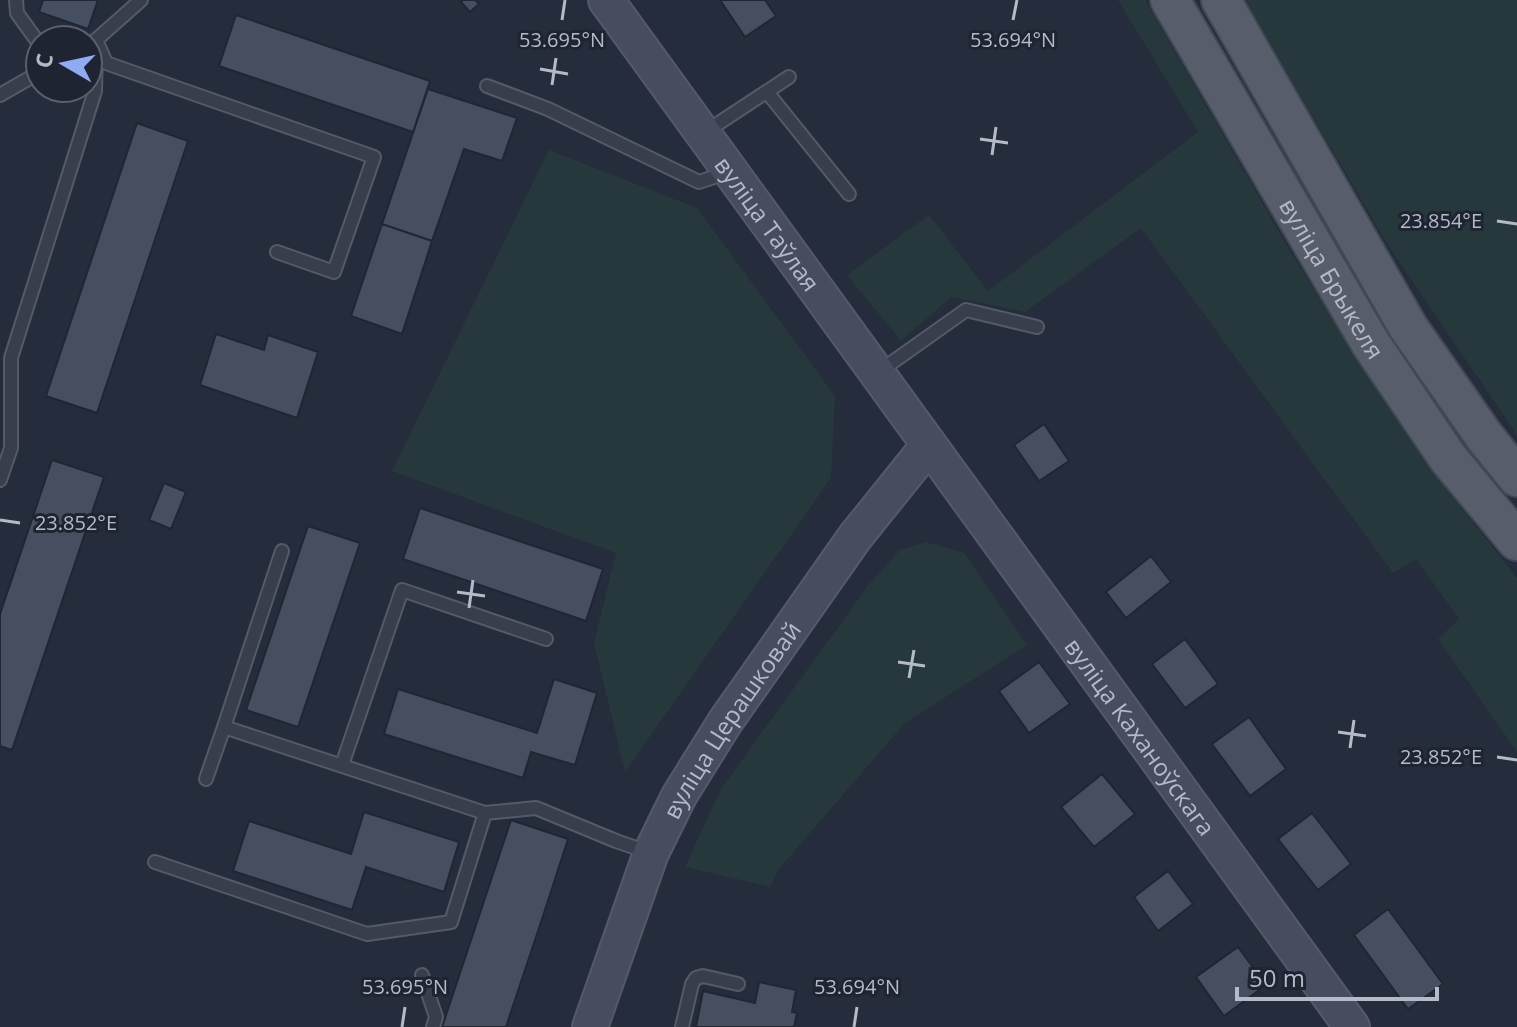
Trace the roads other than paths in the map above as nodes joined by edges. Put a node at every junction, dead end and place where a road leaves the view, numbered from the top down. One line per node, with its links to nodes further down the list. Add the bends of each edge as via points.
1 (16, 0): 6 (lane)
2 (141, 0): 7 (lane)
3 (606, 0): 15 (main road, вуліца Таўлая)
4 (1170, 0): 24 (main road, вуліца Брыкеля, via 1371,344 1448,458)
5 (1221, 0): 22 (main road, вуліца Брыкеля, via 1408,327)
6 (25, 24)
7 (104, 32)
8 (104, 60): 18 (lane, via 374,157 334,272)
9 (789, 77): 12 (lane)
10 (24, 81): 13 (lane)
11 (487, 86): 16 (lane, via 548,109 699,182)
12 (767, 92): 15 (lane); 17 (lane)
13 (0, 95)
14 (91, 104): 23 (lane, via 11,358 11,448)
15 (705, 136): 16 (main road, вуліца Таўлая)
16 (732, 171): 20 (main road, вуліца Таўлая)
17 (849, 194)
18 (277, 252)
19 (1037, 327): 20 (lane, via 966,310)
20 (878, 373): 21 (main road, вуліца Таўлая)
21 (929, 445): 31 (main road, вуліца Церашковай, via 855,537 725,722); 38 (main road, вуліца Каханоўскага)
22 (1517, 477)
23 (0, 480)
24 (1517, 541)
25 (282, 551): 27 (lane)
26 (546, 639): 28 (lane, via 402,590)
27 (224, 727): 28 (lane); 29 (lane)
28 (342, 765): 30 (lane)
29 (206, 779)
30 (485, 813): 31 (lane, via 536,808); 32 (lane, via 451,922 367,934)
31 (651, 853): 36 (main road, вуліца Церашковай)
32 (155, 862)
33 (422, 975): 35 (lane, via 436,1017)
34 (738, 984): 37 (lane, via 696,978)
35 (433, 1027)
36 (590, 1027)
37 (682, 1027)
38 (1352, 1027)

